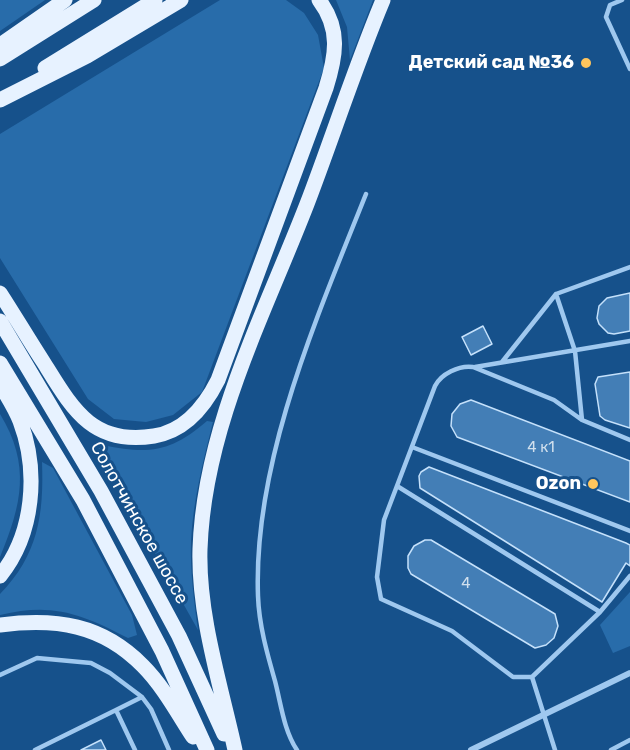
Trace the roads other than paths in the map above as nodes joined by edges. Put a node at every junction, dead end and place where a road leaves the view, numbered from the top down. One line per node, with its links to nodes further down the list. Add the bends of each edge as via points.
1 (64, 0): 8 (main road)
2 (94, 0): 9 (main road)
3 (155, 0): 11 (main road)
4 (181, 0): 11 (main road, via 87,56)
5 (319, 0): 14 (main road, via 332,25 336,45 326,88 218,380 188,420 159,435 145,437 102,431 89,423 70,405)
6 (383, 0): 44 (main road, via 234,388 211,467 200,551 202,586)
7 (622, 0): 10 (lane, via 610,5 606,17)
8 (0, 45)
9 (0, 59)
10 (630, 69)
11 (0, 99)
12 (366, 194): 45 (lane, via 322,302 292,393 273,458 259,529 261,629 288,732)
13 (630, 267): 15 (lane)
14 (0, 293)
15 (556, 294): 18 (lane); 19 (lane)
16 (0, 321): 44 (main road, Солотчинское шоссе, via 95,481 174,626)
17 (630, 342): 18 (lane)
18 (575, 351): 19 (lane); 23 (lane)
19 (502, 362): 21 (lane)
20 (0, 363): 43 (main road, via 88,510 162,651)
21 (473, 367): 23 (lane, via 554,400); 25 (lane, via 460,368 438,380)
22 (0, 384): 28 (main road, via 26,441 31,490 19,543)
23 (582, 420): 24 (lane)
24 (630, 440)
25 (412, 447): 26 (lane); 27 (lane)
26 (397, 486): 30 (lane); 34 (lane, via 384,520 377,577 381,599 452,632 513,677)
27 (630, 531)
28 (0, 576)
29 (630, 576): 30 (lane)
30 (600, 612): 34 (lane)
31 (0, 625): 42 (main road, via 62,623 88,629 110,640 144,667)
32 (630, 674): 37 (street)
33 (0, 675): 35 (lane, via 37,658 91,663)
34 (532, 677): 37 (lane)
35 (142, 697): 36 (lane); 41 (lane)
36 (116, 710): 39 (lane); 40 (lane)
37 (544, 715): 46 (street); 47 (lane)
38 (630, 740): 48 (lane)
39 (35, 750)
40 (135, 750)
41 (169, 750)
42 (202, 750)
43 (207, 750)
44 (233, 750)
45 (297, 750)
46 (471, 750)
47 (555, 750)
48 (610, 750)

